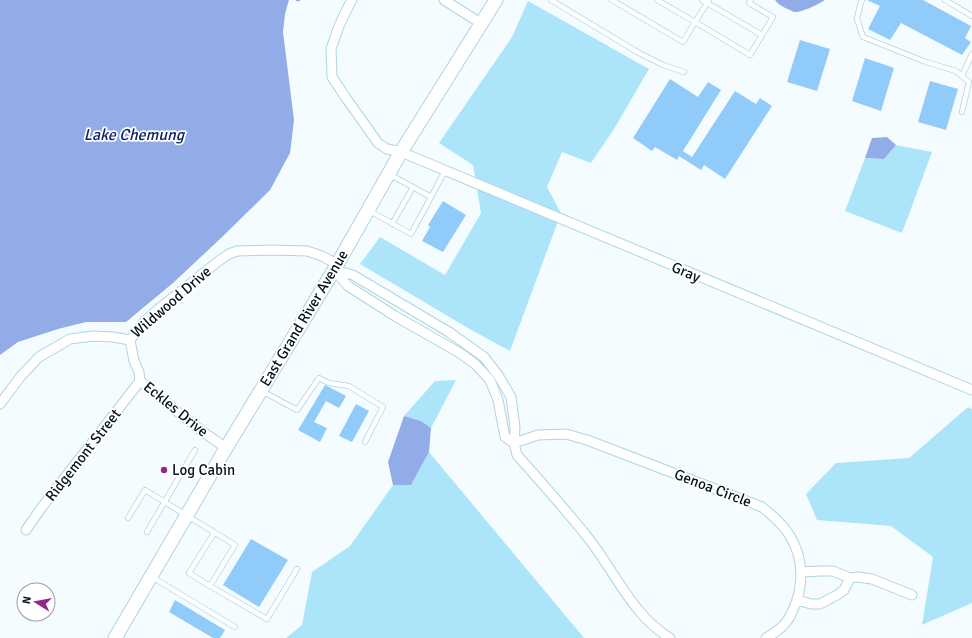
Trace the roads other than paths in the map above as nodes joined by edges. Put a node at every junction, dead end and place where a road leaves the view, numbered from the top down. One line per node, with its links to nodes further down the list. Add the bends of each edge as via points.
1 (352, 0): 20 (street, Gray, via 331,49 332,77 378,143 387,149)
2 (444, 0): 14 (street)
3 (496, 0): 14 (main road, East Grand River Avenue)
4 (551, 0): 17 (lane, via 640,53)
5 (612, 0): 13 (lane, via 683,42)
6 (657, 0): 13 (lane)
7 (702, 0): 11 (lane)
8 (862, 0): 18 (lane, via 857,19 863,37 956,71)
9 (945, 0): 12 (lane)
10 (748, 1): 15 (lane, via 773,16)
11 (708, 2): 13 (lane); 15 (lane)
12 (972, 16)
13 (695, 22): 15 (lane, via 750,55)
14 (482, 24): 20 (main road, East Grand River Avenue)
15 (762, 35)
16 (972, 54): 18 (lane)
17 (684, 72)
18 (962, 76): 19 (lane, via 969,82)
19 (962, 112)
20 (401, 152): 21 (street, Gray); 22 (main road, East Grand River Avenue)
21 (445, 171): 24 (lane); 37 (street, Gray)
22 (389, 174): 23 (lane); 25 (main road, East Grand River Avenue)
23 (412, 187): 24 (lane); 26 (lane)
24 (431, 197): 26 (lane, via 411,234)
25 (368, 210): 26 (lane); 27 (main road, East Grand River Avenue)
26 (392, 224)
27 (336, 267): 28 (street); 29 (street, via 348,286); 31 (street, Wildwood Drive, via 322,256 307,251 237,251 220,260 161,307 145,321); 36 (main road, East Grand River Avenue)
28 (378, 289): 29 (street); 30 (street)
29 (371, 300): 32 (street)
30 (449, 332): 32 (street); 33 (street, via 484,357)
31 (130, 340): 35 (street, Eckles Drive); 38 (street, Wildwood Drive, via 93,336 70,339 39,357)
32 (441, 343): 34 (street, via 460,353)
33 (498, 375): 34 (street); 40 (street, via 511,397)
34 (490, 380): 40 (street, via 498,400 505,437)
35 (140, 381): 41 (street, Eckles Drive); 46 (street, Ridgemont Street)
36 (261, 390): 39 (lane, via 296,410 319,378 329,383 349,386 383,407); 41 (main road, East Grand River Avenue)
37 (972, 390)
38 (0, 404)
39 (365, 442)
40 (514, 443): 50 (street, Genoa Circle, via 538,435 566,434 762,507 776,518 790,535 798,551); 58 (street, via 517,455 590,540 641,614)
41 (226, 448): 44 (main road, East Grand River Avenue)
42 (195, 450): 43 (lane)
43 (165, 502): 44 (lane); 45 (lane, via 145,490); 47 (lane)
44 (187, 516): 48 (lane); 51 (main road, East Grand River Avenue)
45 (128, 518)
46 (26, 530)
47 (148, 532)
48 (214, 533): 53 (lane, via 189,573); 53 (lane, via 235,545)
49 (297, 569): 53 (lane, via 267,619)
50 (801, 572): 52 (street, via 833,571); 55 (street, Genoa Circle)
51 (151, 576): 56 (lane); 57 (main road, East Grand River Avenue)
52 (850, 578): 54 (street, via 872,579); 55 (street, via 844,590 820,604)
53 (210, 586)
54 (912, 595)
55 (797, 600): 59 (street, Genoa Circle, via 787,621)
56 (235, 626)
57 (115, 638)
58 (670, 638)
59 (766, 638)

